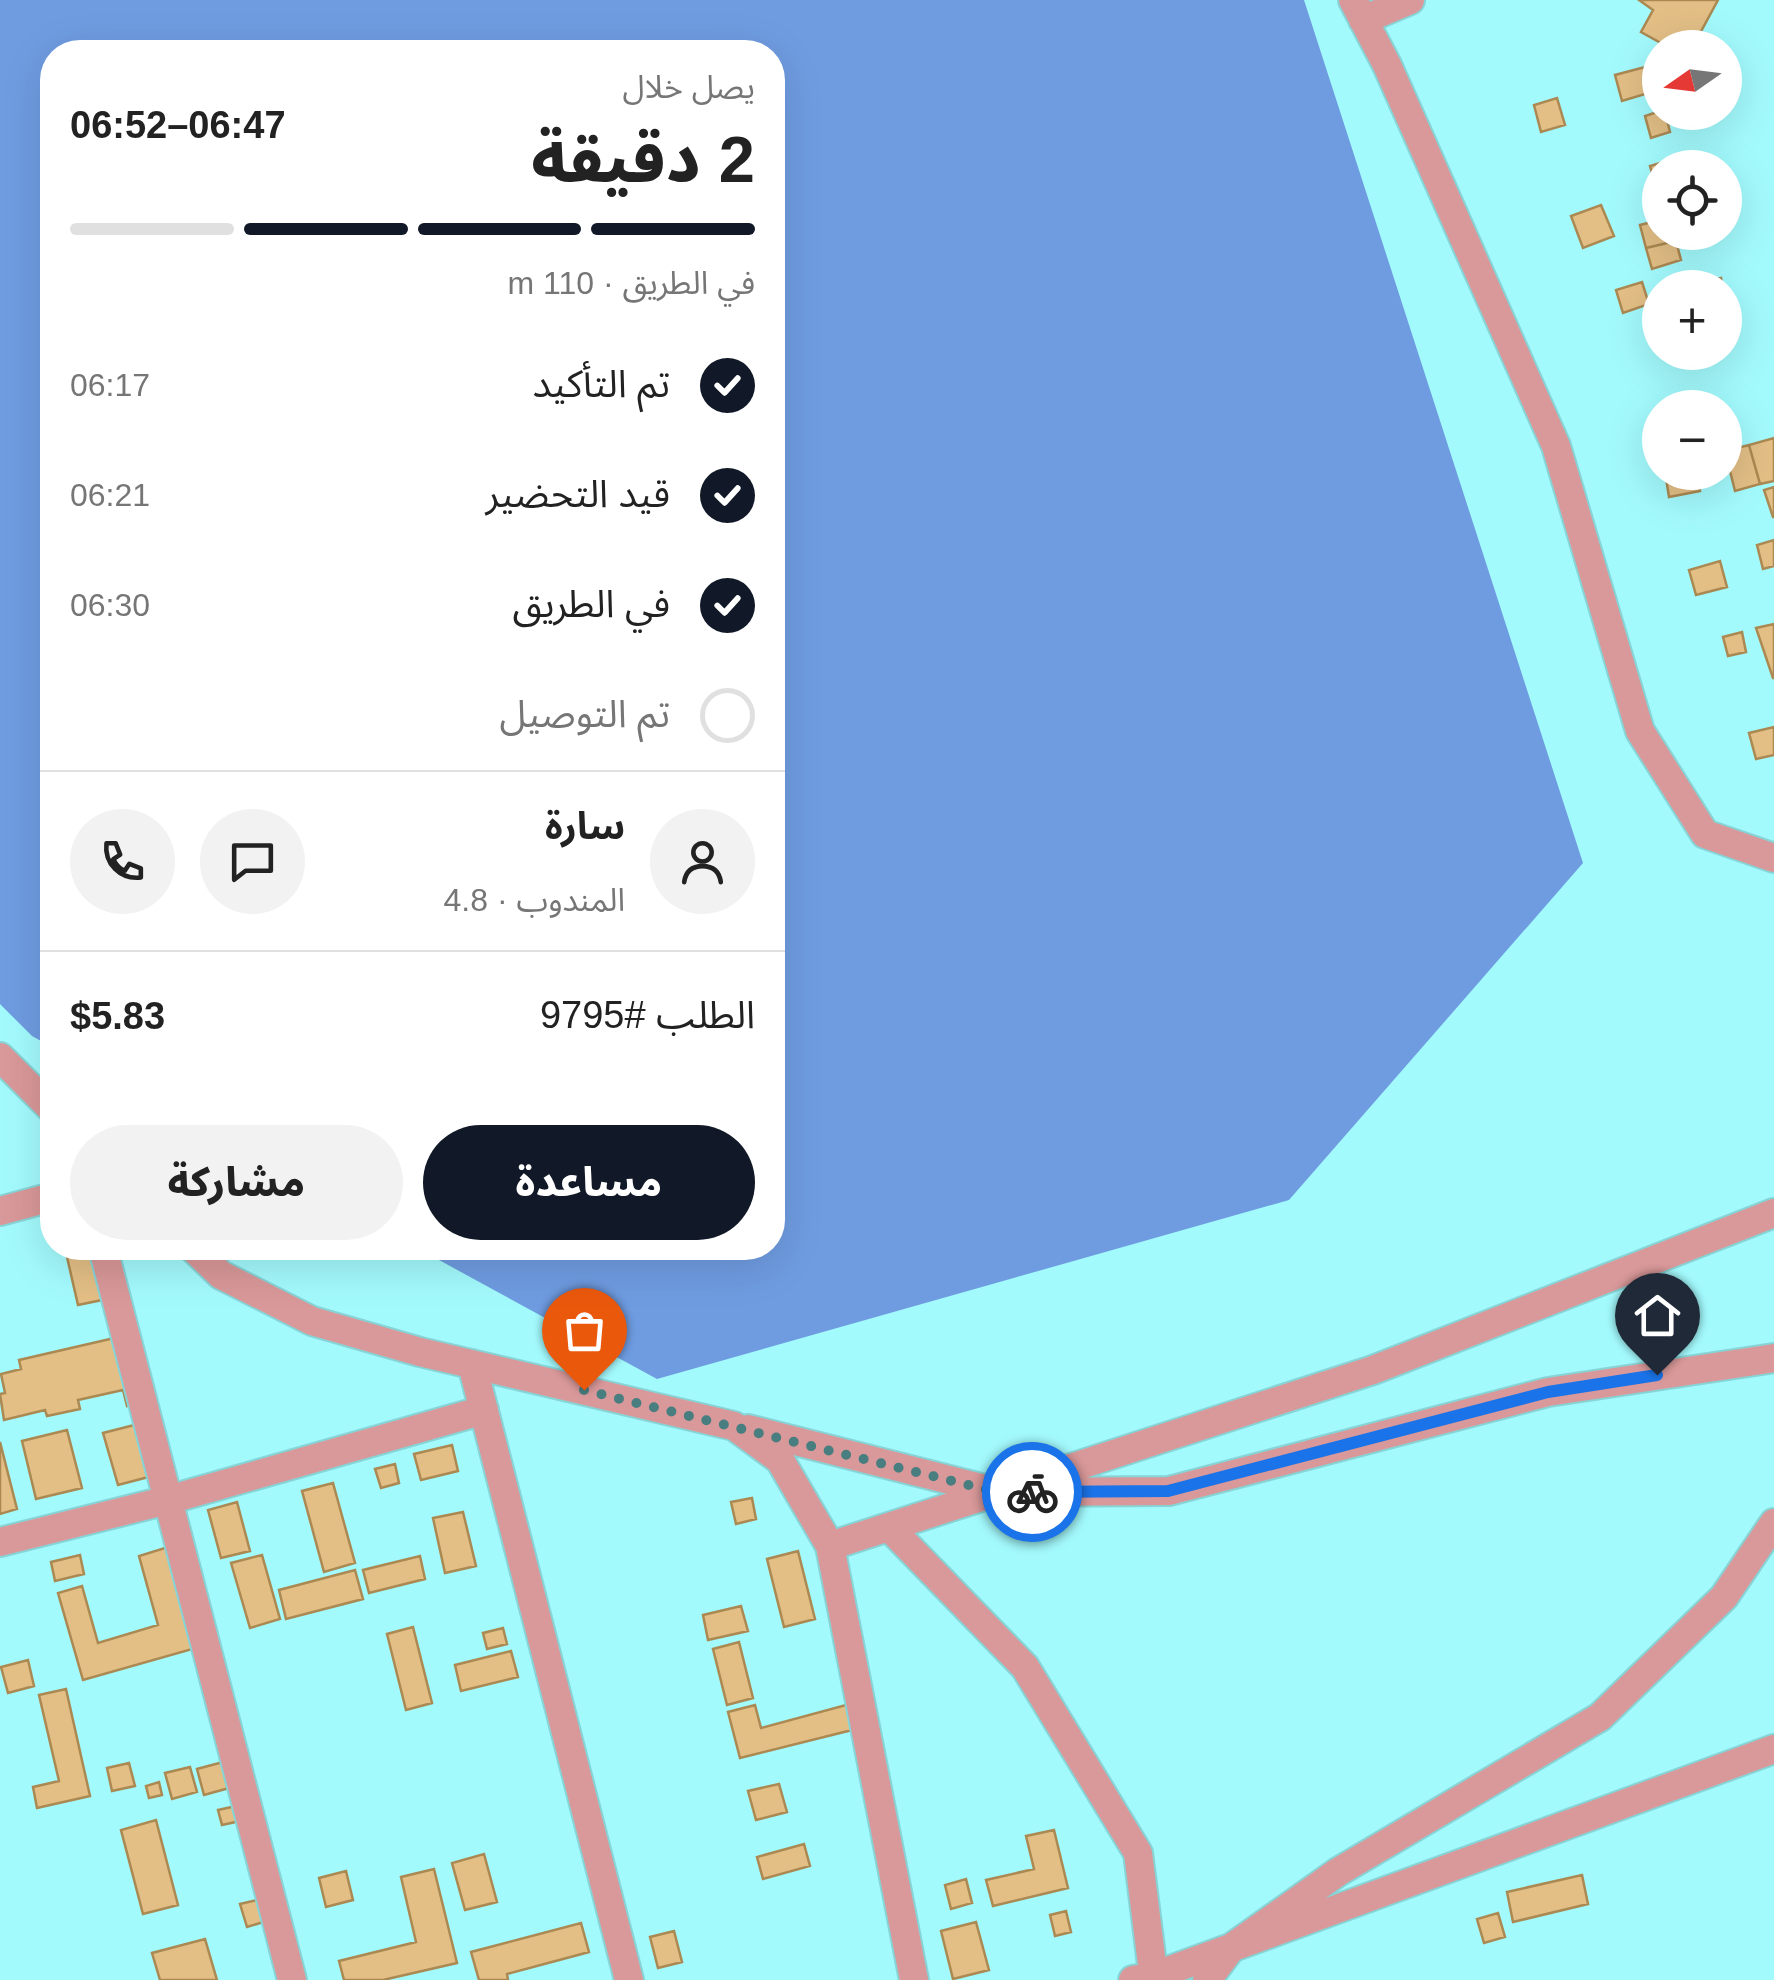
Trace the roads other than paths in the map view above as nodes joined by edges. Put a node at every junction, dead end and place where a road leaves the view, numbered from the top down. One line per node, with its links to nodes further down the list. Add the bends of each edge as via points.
1 (1410, 0): 2 (street)
2 (1358, 10): 3 (street, via 1556,446 1640,731 1705,834)
3 (1774, 858)
4 (0, 1057): 5 (street)
5 (40, 1097)
6 (40, 1201): 7 (street)
7 (0, 1211)
8 (1774, 1213): 15 (street, via 1373,1370)
9 (106, 1260): 16 (street)
10 (205, 1260): 12 (street, via 221,1275 312,1321)
11 (1774, 1358): 15 (street, via 1548,1392 1168,1491)
12 (472, 1364): 13 (street); 14 (street)
13 (484, 1410): 16 (street); 25 (street)
14 (734, 1426): 15 (street); 20 (street, via 780,1460)
15 (997, 1492): 18 (street)
16 (168, 1500): 19 (street); 24 (street)
17 (1774, 1523): 22 (street, via 1724,1596 1600,1716 1338,1872)
18 (889, 1528): 20 (street); 23 (street, via 1025,1667 1138,1854)
19 (0, 1542)
20 (830, 1546): 26 (street)
21 (1774, 1749): 22 (street)
22 (1230, 1948): 23 (street); 27 (street)
23 (1147, 1978)
24 (292, 1980)
25 (629, 1980)
26 (914, 1980)
27 (1207, 1980)

